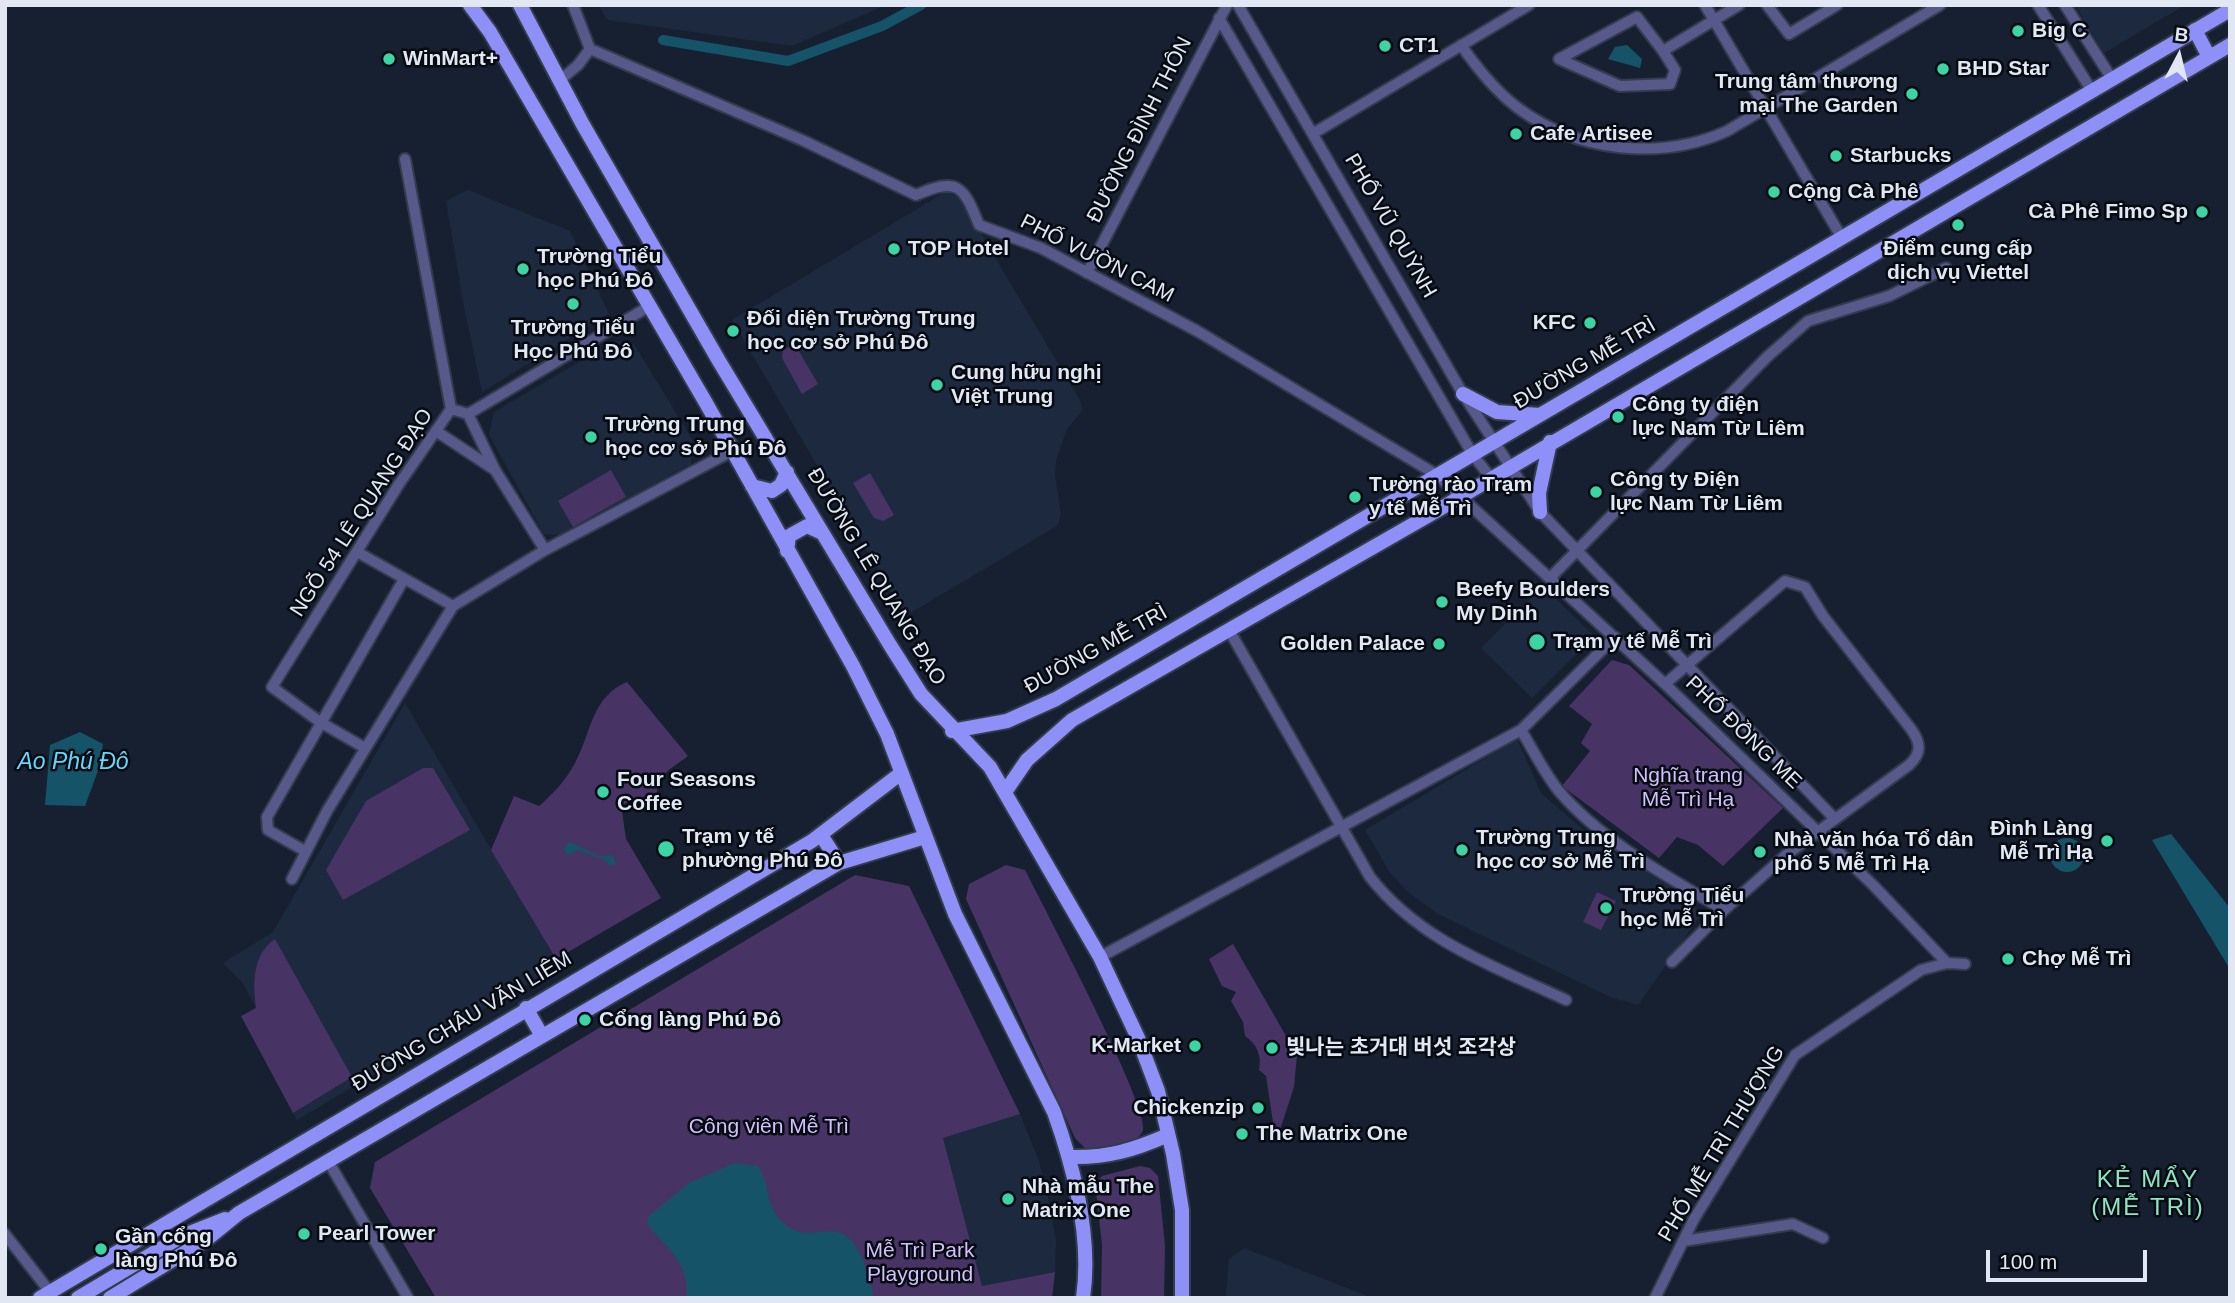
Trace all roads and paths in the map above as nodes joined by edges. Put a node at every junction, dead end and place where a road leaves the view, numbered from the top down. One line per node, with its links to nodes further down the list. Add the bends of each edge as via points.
1 (470, 5): 32 (main road)
2 (520, 5): 24 (main road, ĐƯỜNG LÊ QUANG ĐẠO)
3 (573, 5): 20 (street)
4 (1227, 5): 15 (street, ĐƯỜNG ĐÌNH THÔN)
5 (1238, 5): 27 (street, PHỐ VŨ QUỲNH)
6 (1529, 5): 18 (street)
7 (1705, 5): 16 (street)
8 (1740, 5): 16 (street)
9 (1766, 5): 10 (street, via 1789,34)
10 (1837, 5)
11 (1940, 5): 26 (street)
12 (2038, 5): 25 (street)
13 (2065, 5): 23 (street)
14 (2230, 10): 17 (main road, ĐƯỜNG MỄ TRÌ)
15 (1219, 18): 31 (street, ĐƯỜNG ĐÌNH THÔN); 41 (street, PHỐ VŨ QUỲNH)
16 (1715, 22): 21 (street); 26 (street)
17 (2195, 30): 22 (main road); 23 (main road, ĐƯỜNG MỄ TRÌ)
18 (1461, 45): 26 (street, via 1518,108 1553,129 1612,145 1649,149 1695,144); 27 (street)
19 (2230, 45): 22 (main road)
20 (590, 49): 24 (street); 31 (street, PHỐ VƯỜN CAM, via 802,140 916,195 944,183 954,185 965,193 979,225 1030,243)
21 (1663, 51): 21 (street, via 1675,70 1670,85 1620,86 1559,58 1637,17)
22 (2209, 57): 38 (main road)
23 (2112, 79): 25 (main road, ĐƯỜNG MỄ TRÌ)
24 (559, 81): 44 (main road, ĐƯỜNG LÊ QUANG ĐẠO)
25 (2092, 91): 29 (main road, ĐƯỜNG MỄ TRÌ)
26 (1765, 108): 29 (street)
27 (1314, 132): 33 (street, PHỐ VŨ QUỲNH)
28 (405, 159): 34 (street)
29 (1842, 238): 36 (main road, ĐƯỜNG MỄ TRÌ)
30 (1946, 268): 52 (street, via 1889,296 1808,321)
31 (1087, 274): 45 (street, PHỐ VƯỜN CAM, via 1257,366)
32 (648, 307): 35 (street, NGÕ 54 LÊ QUANG ĐẠO); 40 (main road)
33 (1463, 394): 36 (main road, via 1497,412); 39 (street, PHỐ VŨ QUỲNH)
34 (451, 409): 35 (street, NGÕ 54 LÊ QUANG ĐẠO); 37 (street, NGÕ 54 LÊ QUANG ĐẠO)
35 (468, 414): 43 (street)
36 (1541, 415): 39 (main road, ĐƯỜNG MỄ TRÌ)
37 (436, 431): 43 (street); 54 (street, NGÕ 54 LÊ QUANG ĐẠO)
38 (1550, 442): 42 (main road); 49 (main road, via 1539,492)
39 (1494, 443): 41 (main road, ĐƯỜNG MỄ TRÌ); 42 (street, PHỐ VŨ QUỲNH)
40 (732, 451): 47 (main road); 51 (street)
41 (1473, 455): 45 (main road, ĐƯỜNG MỄ TRÌ); 46 (street)
42 (1509, 466): 46 (main road); 49 (street, PHỐ ĐỒNG ME)
43 (495, 470): 51 (street)
44 (787, 472): 47 (main road, via 782,485 772,491); 50 (main road, ĐƯỜNG LÊ QUANG ĐẠO)
45 (1437, 475): 48 (street, PHỐ VƯỜN CAM); 62 (main road, ĐƯỜNG MỄ TRÌ)
46 (1491, 478): 48 (main road)
47 (752, 486): 53 (main road)
48 (1463, 496): 55 (street, PHỐ ĐỒNG ME); 58 (main road)
49 (1541, 512): 52 (street, PHỐ ĐỒNG ME)
50 (823, 534): 53 (main road, via 807,526 797,529 789,536); 66 (main road, ĐƯỜNG LÊ QUANG ĐẠO, via 921,694)
51 (545, 550): 57 (street)
52 (1577, 551): 55 (street); 60 (street, PHỐ ĐỒNG ME)
53 (787, 552): 68 (main road, via 853,666 887,734)
54 (359, 553): 56 (street); 63 (street, NGÕ 54 LÊ QUANG ĐẠO, via 272,687)
55 (1551, 577): 59 (street, PHỐ ĐỒNG ME)
56 (404, 579): 57 (street); 63 (street)
57 (453, 606): 67 (street)
58 (1229, 630): 64 (main road); 71 (street)
59 (1615, 637): 61 (street, PHỐ ĐỒNG ME); 65 (street)
60 (1687, 665): 61 (street); 70 (street, PHỐ ĐỒNG ME); 70 (street, via 1785,581 1805,587 1911,729 1919,747 1914,760)
61 (1665, 684): 72 (street, PHỐ ĐỒNG ME)
62 (1056, 699): 64 (main road); 66 (main road, ĐƯỜNG MỄ TRÌ, via 1007,721)
63 (320, 722): 67 (street); 75 (street, via 267,817 268,830)
64 (1070, 722): 69 (main road, via 1027,760)
65 (1521, 730): 71 (street); 78 (street, via 1558,790 1611,838)
66 (952, 731): 69 (main road, ĐƯỜNG LÊ QUANG ĐẠO, via 990,767)
67 (365, 748): 75 (street)
68 (900, 774): 73 (main road, ĐƯỜNG CHÂU VĂN LIÊM); 74 (main road)
69 (1006, 792): 79 (main road, ĐƯỜNG LÊ QUANG ĐẠO)
70 (1834, 818): 72 (street)
71 (1342, 825): 79 (street); 83 (street, via 1370,877 1392,904 1436,939)
72 (1816, 831): 78 (street); 81 (street, PHỐ ĐỒNG ME)
73 (821, 835): 76 (main road); 84 (main road, ĐƯỜNG CHÂU VĂN LIÊM)
74 (925, 837): 76 (main road); 87 (main road, via 955,914 1054,1112)
75 (305, 851): 77 (street)
76 (839, 863): 85 (main road)
77 (292, 879)
78 (1724, 910): 80 (street)
79 (1100, 957): 86 (main road, ĐƯỜNG LÊ QUANG ĐẠO, via 1142,1049)
80 (1672, 962)
81 (1947, 963): 82 (street); 92 (street, PHỐ MỄ TRÌ THƯỢNG, via 1921,970 1794,1055)
82 (1965, 964)
83 (1566, 1000)
84 (526, 1008): 85 (main road); 93 (main road, ĐƯỜNG CHÂU VĂN LIÊM)
85 (542, 1036): 88 (main road)
86 (1168, 1135): 87 (main road, via 1111,1156); 98 (main road, ĐƯỜNG LÊ QUANG ĐẠO, via 1182,1210)
87 (1070, 1157): 97 (main road, via 1083,1242)
88 (328, 1161): 89 (main road); 96 (street)
89 (239, 1213): 94 (main road, via 182,1236); 95 (main road, via 207,1239)
90 (5, 1234): 93 (street)
91 (1823, 1238): 92 (street, via 1793,1224)
92 (1683, 1241): 99 (street, PHỐ MỄ TRÌ THƯỢNG)
93 (45, 1295)
94 (78, 1298)
95 (110, 1298)
96 (408, 1298)
97 (1083, 1298)
98 (1182, 1298)
99 (1655, 1298)

